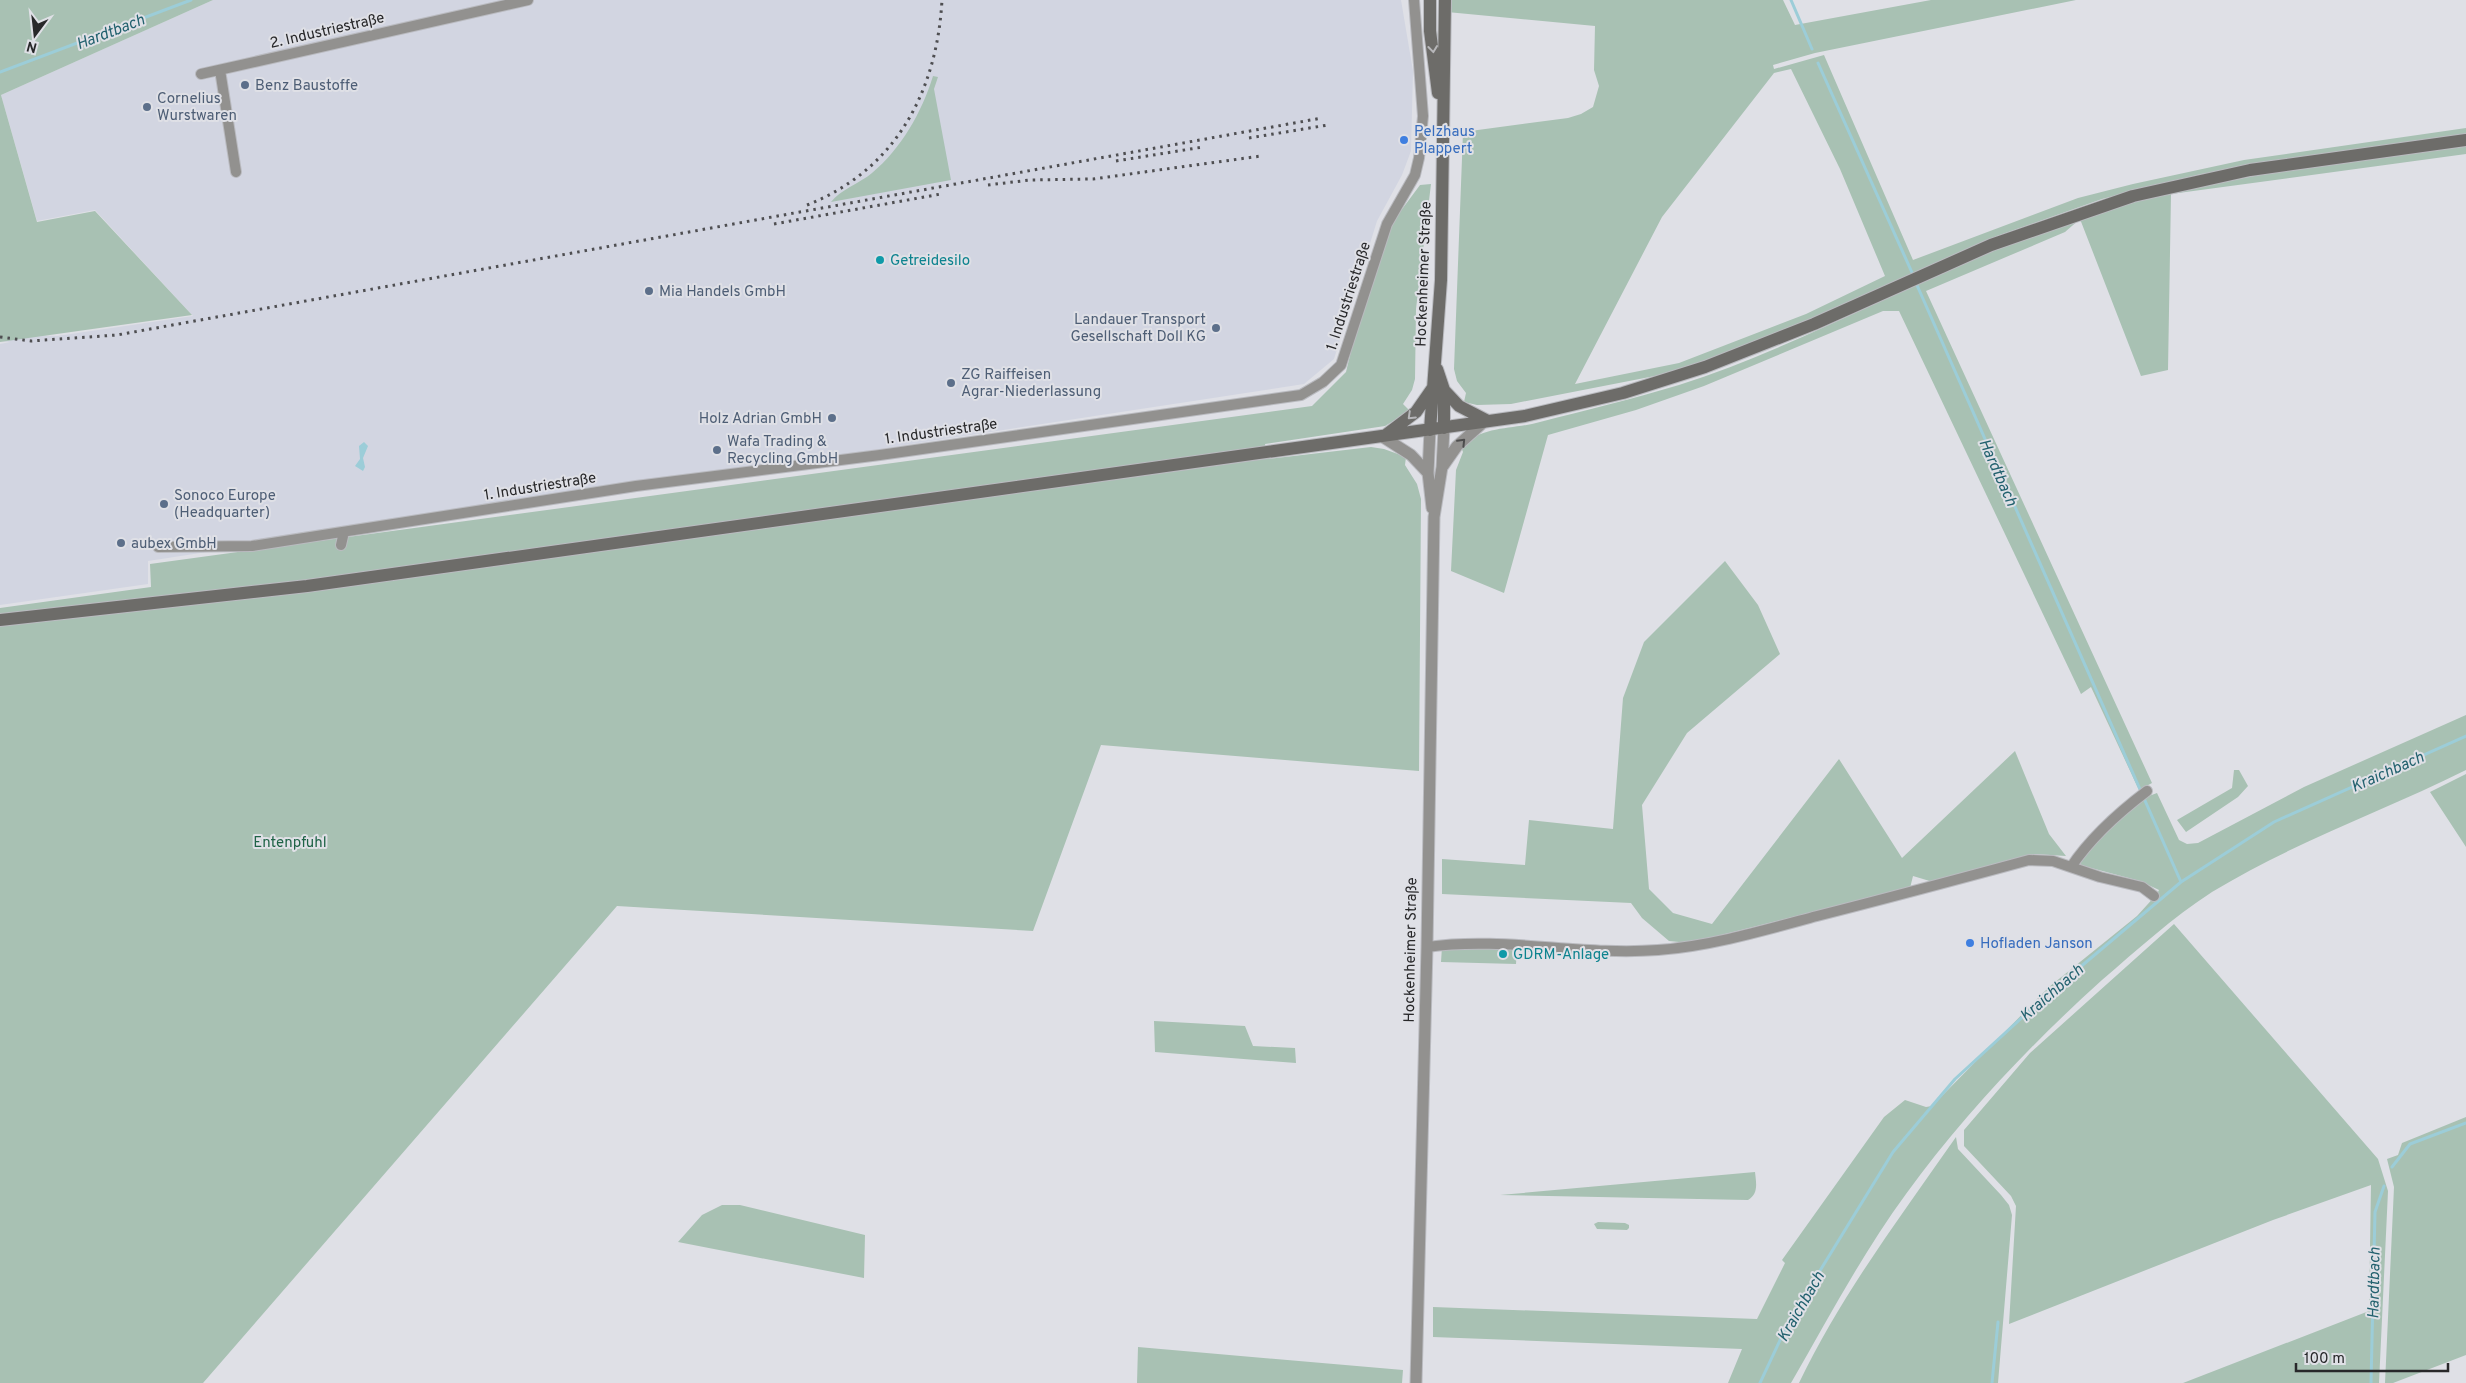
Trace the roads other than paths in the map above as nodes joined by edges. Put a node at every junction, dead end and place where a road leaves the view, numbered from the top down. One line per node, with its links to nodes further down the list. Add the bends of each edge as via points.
1 (528, 0): 5 (street, 2. Industriestraße)
2 (1414, 0): 18 (street, 1. Industriestraße, via 1423,116 1415,175 1387,224 1341,365 1301,396 636,486)
3 (1430, 0): 7 (main road, one-way to 7)
4 (1445, 0): 7 (main road)
5 (220, 70): 6 (street, 2. Industriestraße); 9 (street)
6 (201, 74)
7 (1444, 130): 10 (main road, Hockenheimer Straße, via 1441,280 1435,362)
8 (2466, 140): 11 (main road, via 2250,170 2133,196 1991,245 1745,352 1666,380 1525,416)
9 (236, 172)
10 (1438, 390): 11 (main road); 12 (main road, Hockenheimer Straße); 13 (main road, Hockenheimer Straße); 14 (main road, one-way to 14)
11 (1486, 420): 12 (main road); 15 (street, one-way to 11, via 1457,446)
12 (1444, 428): 13 (main road); 15 (street, Hockenheimer Straße)
13 (1430, 430): 14 (main road); 16 (street, Hockenheimer Straße)
14 (1383, 437): 16 (street, via 1412,455); 21 (main road, via 307,586)
15 (1442, 467): 17 (street, Hockenheimer Straße)
16 (1428, 473): 17 (street, Hockenheimer Straße)
17 (1434, 517): 25 (street, Hockenheimer Straße)
18 (344, 532): 19 (street); 20 (street, 1. Industriestraße, via 252,546)
19 (342, 545)
20 (158, 548)
21 (0, 620)
22 (2144, 794): 23 (street, via 2087,844)
23 (2071, 867): 24 (street, via 2142,887); 25 (street, via 2053,861 2030,860 1774,928 1689,947 1593,949 1450,943)
24 (2154, 896)
25 (1427, 947): 26 (street, Hockenheimer Straße)
26 (1416, 1383)

